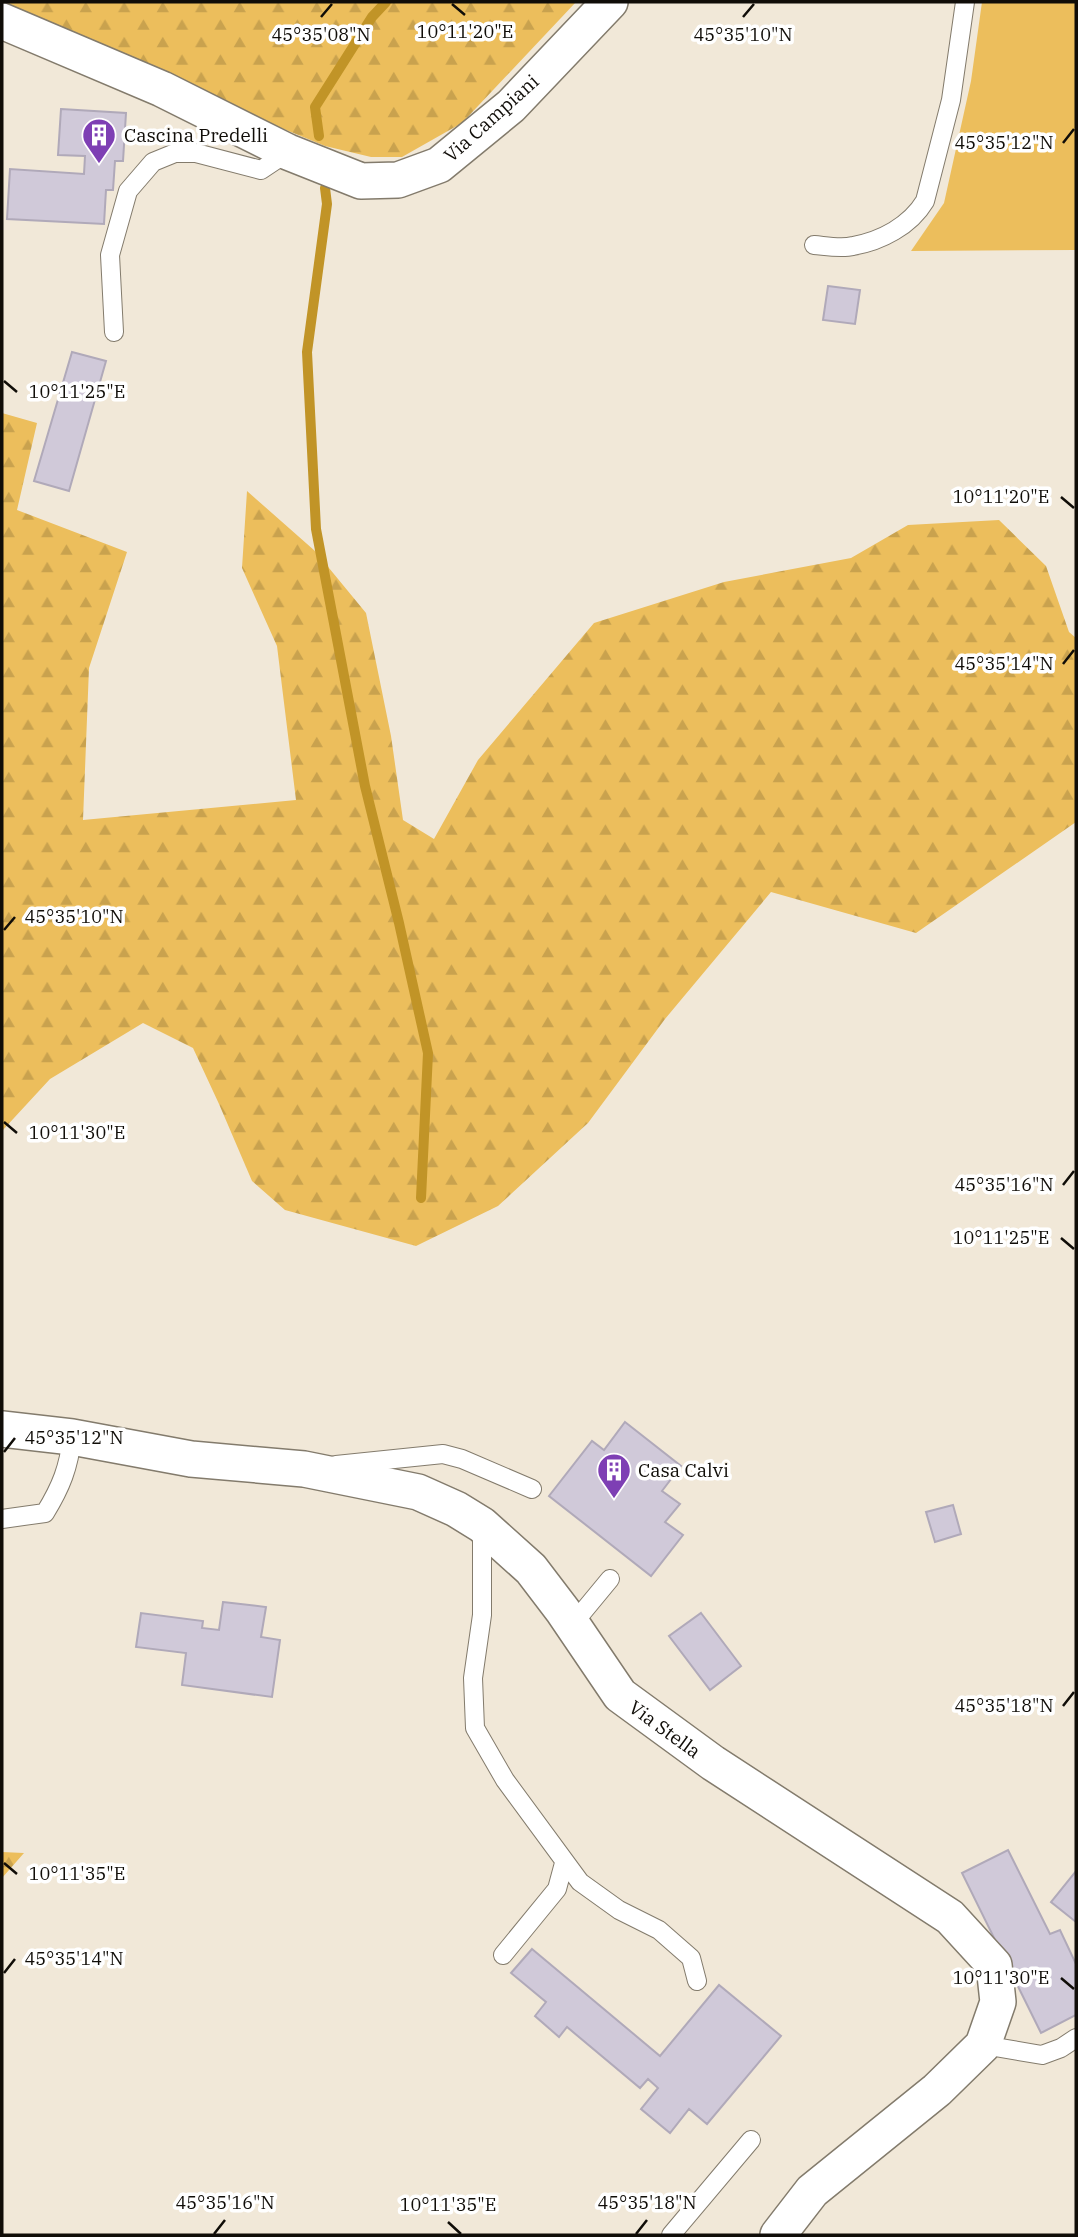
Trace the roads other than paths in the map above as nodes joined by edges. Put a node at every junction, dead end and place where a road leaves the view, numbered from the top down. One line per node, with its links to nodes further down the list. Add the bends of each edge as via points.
1 (610, 2): 4 (street, Via Campiani, via 511,106 439,165 398,180 361,181)
2 (965, 2): 5 (lane, via 951,100 925,201 917,214 889,235 851,247)
3 (2, 21): 4 (street, Via Campiani, via 162,89)
4 (288, 152): 6 (lane, via 261,170 196,153 175,153 153,162 128,191 110,255)
5 (814, 245)
6 (114, 332)
7 (2, 1429): 8 (street, Via Stella)
8 (72, 1437): 9 (street, Via Stella, via 191,1459); 11 (lane, via 60,1489 45,1513)
9 (304, 1469): 10 (lane, via 443,1454); 12 (street, Via Stella, via 418,1492)
10 (532, 1489)
11 (2, 1519)
12 (482, 1525): 14 (street, Via Stella, via 530,1569); 15 (lane, via 482,1615 473,1678 475,1728 505,1780)
13 (610, 1579): 14 (lane)
14 (572, 1625): 19 (street, Via Stella, via 620,1695 653,1721 950,1917 995,1965 998,2002)
15 (564, 1863): 16 (lane, via 557,1889); 17 (lane, via 580,1882 619,1910 659,1930 691,1958)
16 (503, 1955)
17 (697, 1981)
18 (1076, 2038): 19 (lane, via 1042,2055)
19 (983, 2045): 22 (street, Via Stella, via 937,2090 812,2191)
20 (751, 2140): 21 (lane)
21 (671, 2235)
22 (778, 2235)

